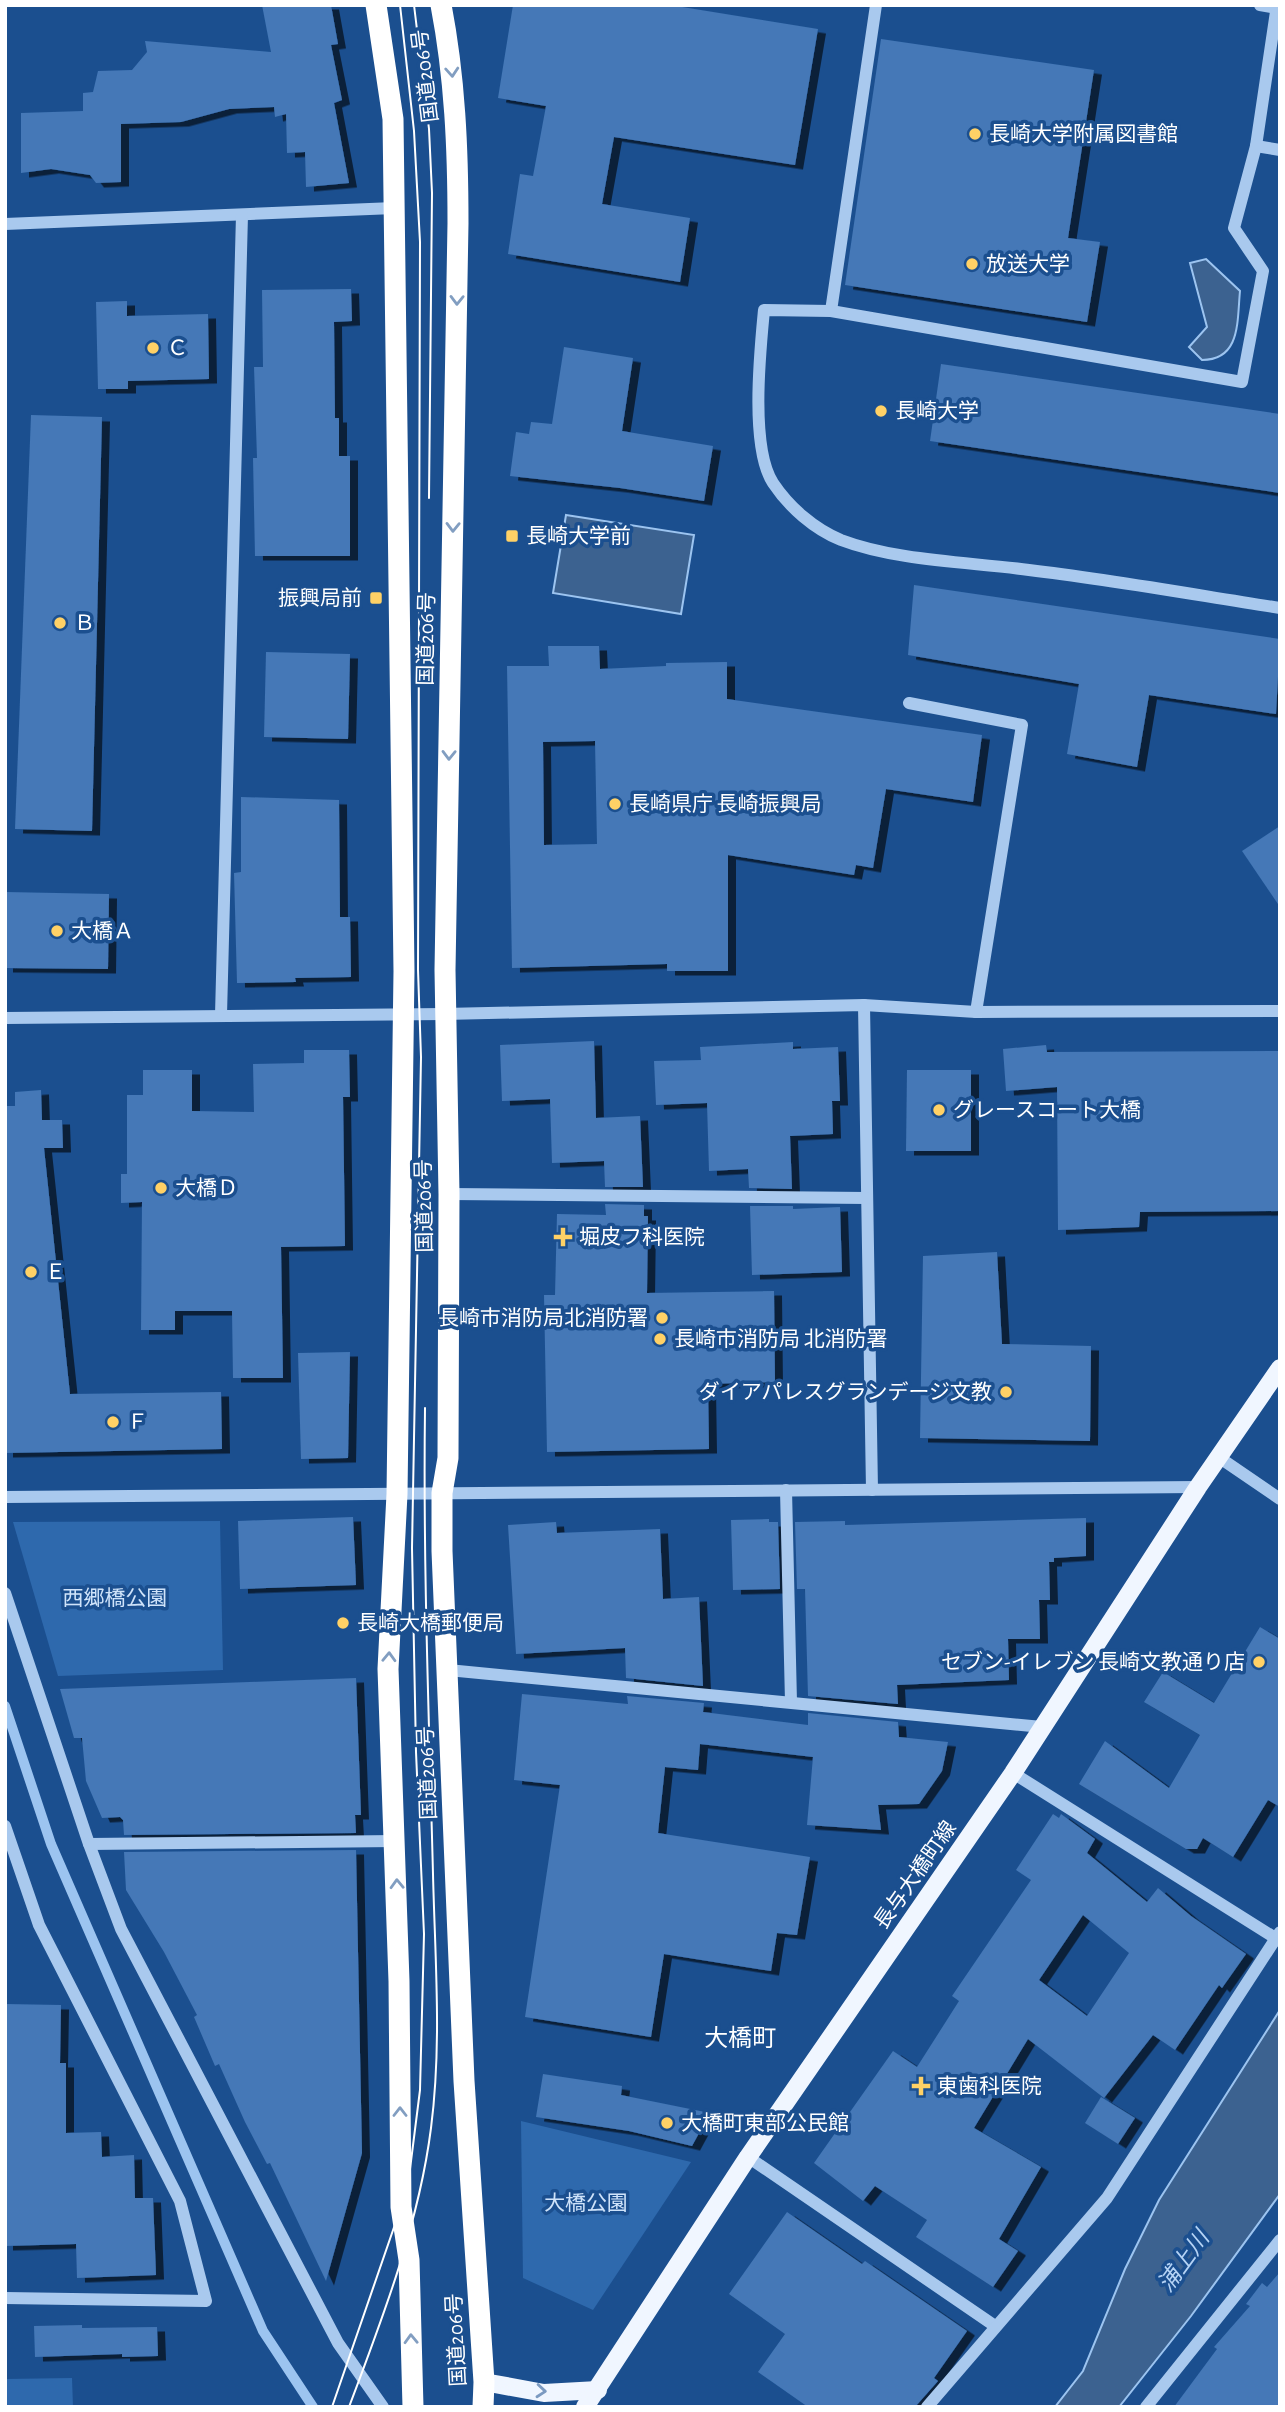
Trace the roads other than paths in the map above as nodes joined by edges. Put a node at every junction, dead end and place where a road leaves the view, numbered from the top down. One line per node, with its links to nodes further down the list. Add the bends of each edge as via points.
1 (376, 5): 8 (highway, 国道206号, via 393,119)
2 (441, 5): 18 (highway, 国道206号, one-way to 18, via 458,144)
3 (876, 5): 11 (street)
4 (1260, 5): 5 (street)
5 (1277, 6): 6 (street)
6 (1256, 146): 7 (street); 11 (street, via 1234,228 1263,271 1242,382)
7 (1280, 150)
8 (394, 208): 9 (street); 17 (highway, 国道206号)
9 (242, 215): 10 (street); 19 (street)
10 (5, 224)
11 (831, 311): 12 (street, via 764,310 759,432 771,480 797,513 840,539 886,552)
12 (1280, 608)
13 (909, 703): 15 (street, via 1022,725)
14 (864, 1005): 15 (street); 18 (street); 22 (street)
15 (976, 1012): 16 (street)
16 (1280, 1012)
17 (402, 1014): 18 (street); 19 (street); 29 (highway, 国道206号)
18 (444, 1014): 21 (highway, 国道206号)
19 (221, 1016): 20 (street)
20 (5, 1018)
21 (449, 1195): 22 (street); 28 (highway, 国道206号, via 448,1458)
22 (867, 1198): 27 (street)
23 (1280, 1368): 24 (main road, 長与大橋町線)
24 (1220, 1458): 25 (main road, 長与大橋町線); 31 (street)
25 (1198, 1487): 27 (street); 35 (main road, 長与大橋町線)
26 (786, 1490): 27 (street); 28 (street); 34 (street)
27 (872, 1490)
28 (442, 1493): 29 (street); 33 (highway, 国道206号)
29 (397, 1494): 30 (street); 38 (highway, 国道206号, one-way to 29, via 388,1669)
30 (5, 1497)
31 (1280, 1499)
32 (5, 1593): 39 (street)
33 (448, 1670): 34 (street); 45 (highway, 国道206号, via 464,2081)
34 (791, 1702): 35 (street)
35 (1042, 1727): 36 (main road, 長与大橋町線)
36 (1013, 1773): 40 (street); 41 (main road, 長与大橋町線)
37 (5, 1826): 43 (street, via 39,1925 180,2201 206,2301)
38 (396, 1841): 39 (street); 48 (highway, 国道206号, one-way to 38, via 409,2260 401,2207)
39 (89, 1844): 47 (street, via 121,1929 228,2135 338,2343)
40 (1278, 1937): 44 (street, via 1107,2198)
41 (748, 2157): 44 (street); 46 (main road, 長与大橋町線)
42 (1280, 2240): 52 (street)
43 (5, 2298)
44 (995, 2326): 51 (street)
45 (484, 2382): 46 (main road, one-way to 46, via 544,2393); 49 (highway, 国道206号)
46 (598, 2390): 50 (main road, 長与大橋町線)
47 (383, 2407)
48 (413, 2407)
49 (483, 2407)
50 (585, 2407)
51 (927, 2407)
52 (1146, 2407)

